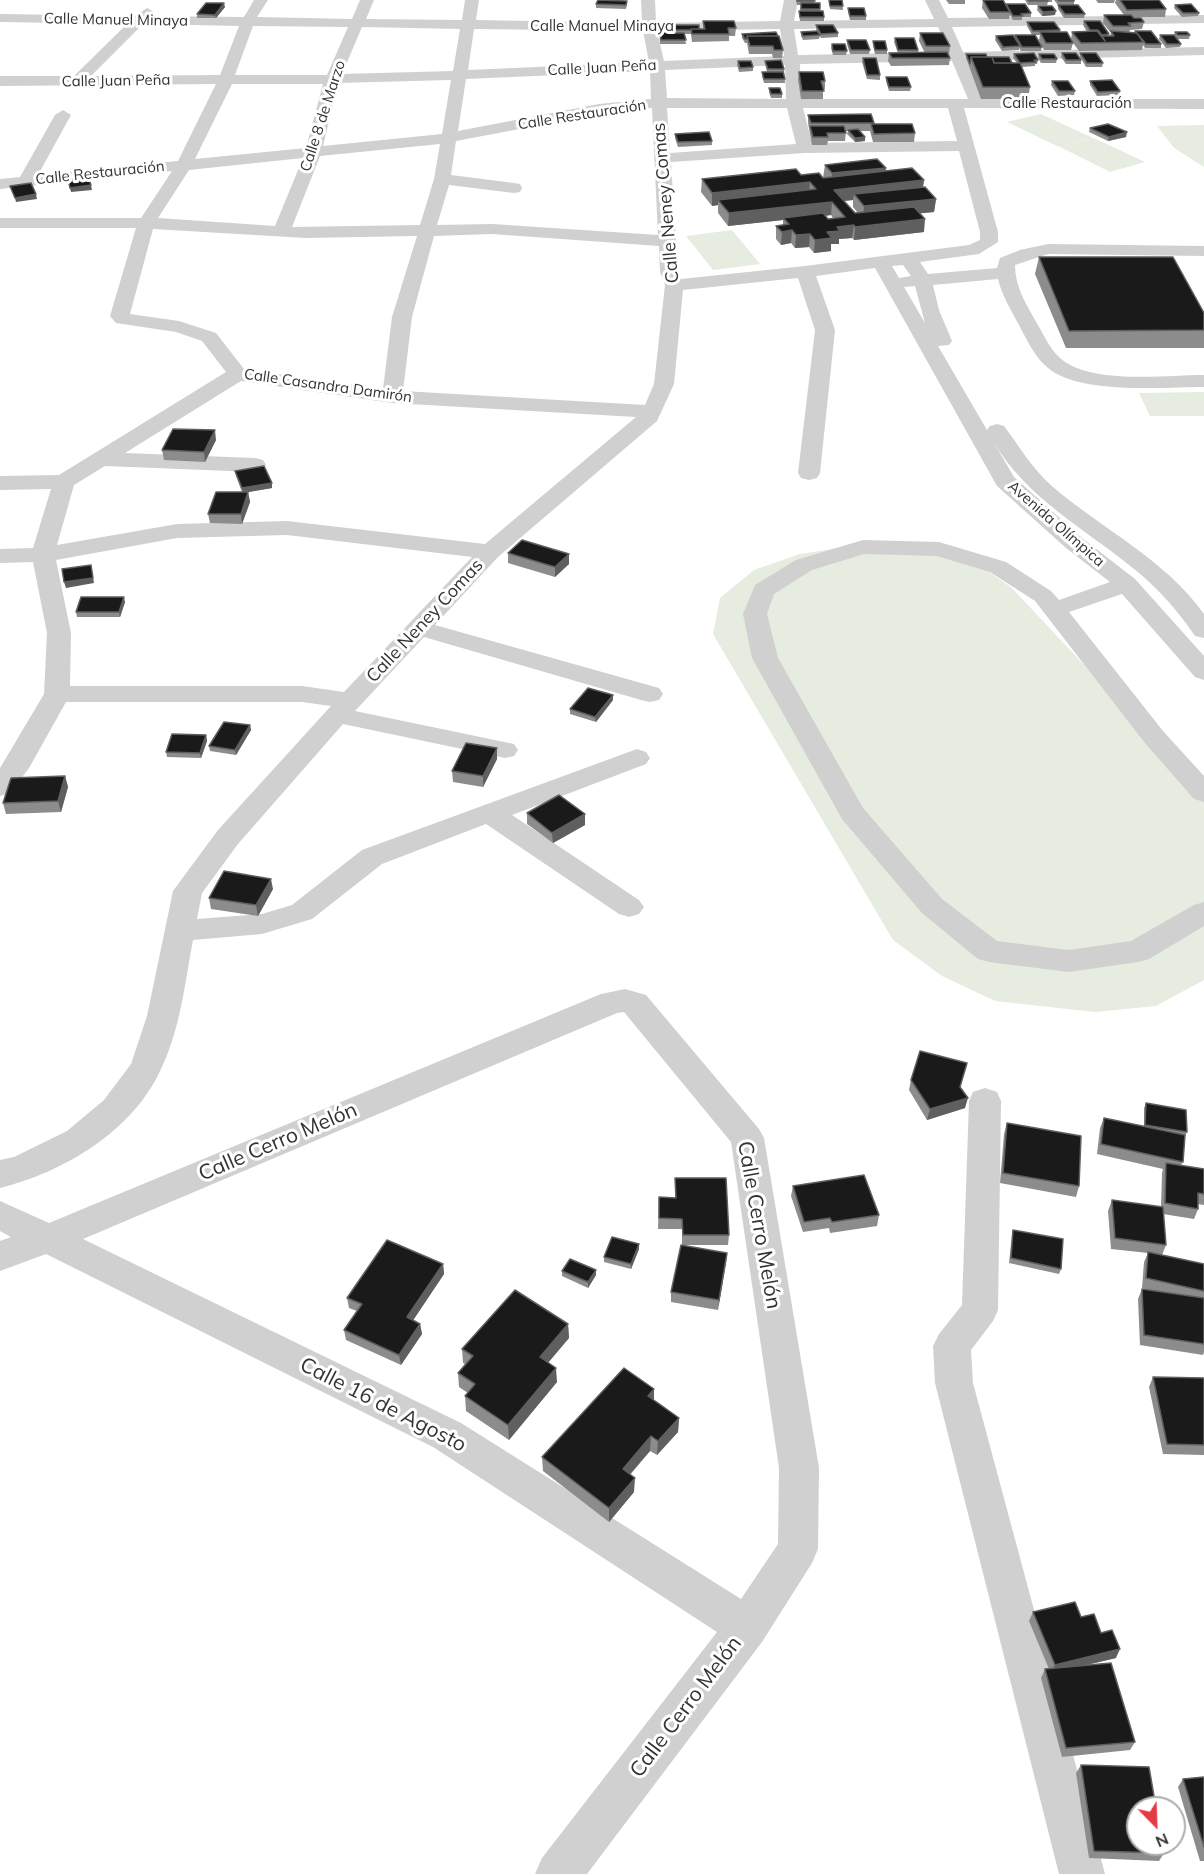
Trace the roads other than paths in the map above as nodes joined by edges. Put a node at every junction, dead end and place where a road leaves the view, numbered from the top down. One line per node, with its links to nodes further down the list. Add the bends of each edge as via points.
1 (156, 0): 12 (street)
2 (261, 0): 14 (street, Calle Casandra Damirón)
3 (367, 0): 13 (street, Calle 8 de Marzo)
4 (472, 0): 16 (street)
5 (648, 0): 18 (street, Calle Neney Comas)
6 (791, 0): 17 (street)
7 (932, 0): 15 (street)
8 (1167, 6): 10 (street)
9 (0, 18): 12 (street, Calle Manuel Minaya)
10 (1179, 19): 11 (street, Calle Manuel Minaya); 15 (street, Calle Manuel Minaya); 19 (street)
11 (1204, 19)
12 (140, 20): 14 (street, Calle Manuel Minaya); 27 (street)
13 (358, 22): 14 (street, Calle Manuel Minaya); 16 (street, Calle Manuel Minaya); 24 (street, Calle 8 de Marzo)
14 (247, 23): 25 (street, Calle Casandra Damirón)
15 (945, 24): 17 (street, Calle Manuel Minaya); 20 (street)
16 (467, 25): 18 (street, Calle Manuel Minaya); 23 (street)
17 (786, 26): 18 (street, Calle Manuel Minaya); 21 (street)
18 (650, 27): 22 (street, Calle Neney Comas)
19 (1199, 42): 20 (street, Calle Juan Peña)
20 (957, 55): 21 (street, Calle Juan Peña); 30 (street)
21 (792, 60): 22 (street, Calle Juan Peña); 29 (street)
22 (657, 65): 23 (street, Calle Juan Peña); 28 (street, Calle Neney Comas)
23 (460, 75): 24 (street, Calle Juan Peña); 34 (street)
24 (332, 79): 25 (street, Calle Juan Peña); 37 (street, Calle 8 de Marzo)
25 (226, 80): 27 (street, Calle Juan Peña); 39 (street, Calle Casandra Damirón)
26 (0, 81): 27 (street, Calle Juan Peña)
27 (77, 82)
28 (658, 103): 29 (street, Calle Restauración); 34 (street, Calle Restauración, via 599,109); 38 (street, Calle Neney Comas)
29 (794, 103): 31 (street, Calle Restauración); 36 (street)
30 (977, 103): 31 (street, Calle Restauración); 32 (street, Calle Restauración)
31 (955, 104): 35 (street)
32 (1204, 104)
33 (63, 115): 41 (street)
34 (449, 138): 37 (street, Calle Restauración); 40 (street)
35 (966, 146): 36 (street); 56 (street, via 989,242 973,250)
36 (805, 148): 38 (street)
37 (313, 153): 39 (street, Calle Restauración); 47 (street, Calle 8 de Marzo)
38 (662, 158): 53 (street, Calle Neney Comas)
39 (184, 165): 41 (street, Calle Restauración); 44 (street, Calle Casandra Damirón)
40 (442, 179): 43 (street); 48 (street)
41 (27, 180): 42 (street, Calle Restauración)
42 (0, 184)
43 (514, 188)
44 (146, 222): 46 (street); 47 (street); 64 (street, Calle Casandra Damirón, via 120,316 208,337)
45 (0, 223): 46 (street)
46 (30, 223): 52 (street)
47 (281, 232): 48 (street)
48 (425, 232): 53 (street, via 492,229); 66 (street, via 402,317)
49 (1068, 232): 54 (street, via 1045,236 1041,240)
50 (1091, 232): 51 (street)
51 (1204, 235)
52 (8, 241)
53 (668, 241): 62 (street, Calle Neney Comas, via 669,272)
54 (1048, 249): 55 (street); 59 (street, via 1006,262)
55 (1204, 251)
56 (908, 258): 57 (street); 60 (street)
57 (880, 261): 58 (street); 61 (street, Avenida Olímpica)
58 (805, 272): 62 (street); 70 (street, via 825,330)
59 (1006, 279): 60 (street); 63 (street, via 975,287); 65 (street, via 1042,349 1058,366 1077,376)
60 (923, 280): 61 (street); 63 (street)
61 (893, 282): 63 (street, Avenida Olímpica)
62 (674, 285): 67 (street, Calle Neney Comas, via 664,384)
63 (935, 307): 76 (street, Avenida Olímpica, via 1005,481); 79 (street, via 939,336 1016,460 1044,491 1144,565)
64 (238, 374): 66 (street, Calle Casandra Damirón); 68 (street)
65 (1204, 381)
66 (392, 397): 67 (street, Calle Casandra Damirón)
67 (652, 412): 73 (street, Calle Neney Comas, via 651,417)
68 (100, 459): 69 (street); 71 (street)
69 (255, 465)
70 (809, 473)
71 (64, 482): 72 (street); 74 (street)
72 (0, 483)
73 (490, 552): 74 (street, via 287,528 177,531); 78 (street, Calle Neney Comas)
74 (43, 555): 75 (street); 81 (street, via 59,633)
75 (0, 556)
76 (1127, 584): 77 (street); 80 (street, Avenida Olímpica)
77 (1055, 609): 87 (street); 90 (street, via 1043,596 998,567 939,549 863,547 804,565 763,590 756,614 765,658 852,813 932,906 989,951 1069,961 1138,951)
78 (419, 628): 82 (street); 83 (street, Calle Neney Comas)
79 (1204, 631)
80 (1204, 672)
81 (57, 694): 83 (street, via 302,694); 86 (street, via 19,762)
82 (650, 694)
83 (344, 708): 84 (street); 91 (street, Calle Neney Comas, via 228,837 188,891)
84 (505, 750)
85 (637, 758): 88 (street)
86 (0, 787)
87 (1204, 794)
88 (489, 813): 89 (street); 91 (street, via 372,857 302,912 262,924)
89 (629, 907)
90 (1204, 912)
91 (180, 931): 93 (street, Calle Neney Comas, via 163,1016 146,1068 116,1109 79,1140 21,1169)
92 (985, 1101): 99 (street, via 980,1310 952,1346 954,1383)
93 (0, 1174)
94 (0, 1215): 95 (street, Calle 16 de Agosto)
95 (47, 1239): 96 (street, Calle Cerro Melón); 97 (street, Calle 16 de Agosto, via 447,1435); 97 (street, Calle Cerro Melón, via 612,1002 634,1003 747,1138 799,1468 798,1549)
96 (0, 1256)
97 (747, 1627): 98 (street, Calle Cerro Melón)
98 (558, 1874)
99 (1083, 1874)

